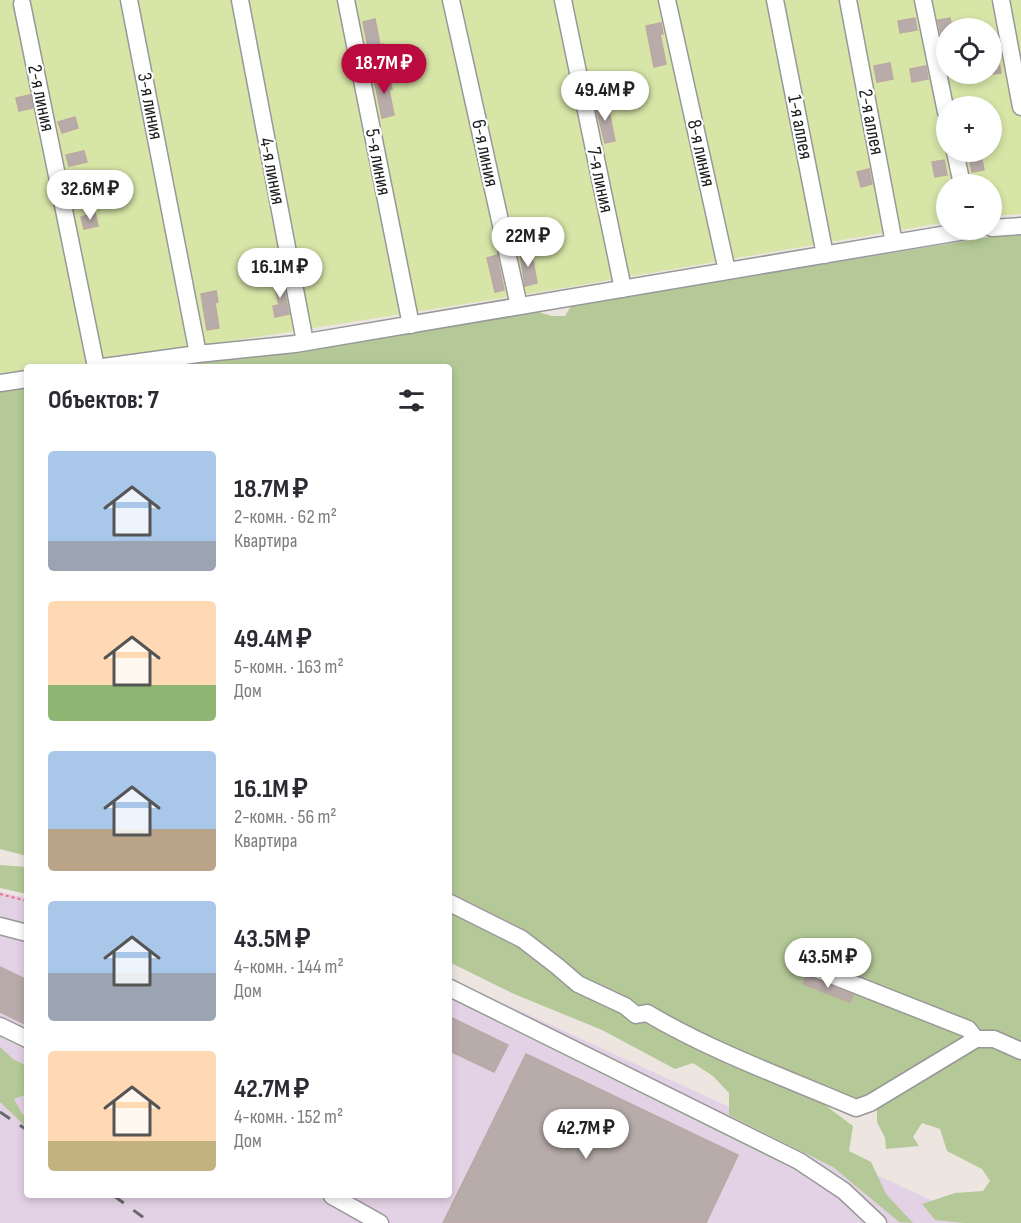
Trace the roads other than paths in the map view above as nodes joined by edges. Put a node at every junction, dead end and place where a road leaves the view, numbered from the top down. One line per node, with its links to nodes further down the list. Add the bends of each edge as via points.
1 (129, 0): 24 (street, 3-я линия)
2 (240, 0): 23 (street, 4-я линия)
3 (346, 0): 22 (street, 5-я линия)
4 (452, 0): 21 (street, 6-я линия)
5 (563, 0): 20 (street, 7-я линия)
6 (667, 0): 19 (street, 8-я линия)
7 (774, 0): 18 (street, 1-я аллея)
8 (848, 0): 17 (street, 2-я аллея)
9 (923, 0): 12 (street)
10 (1001, 0): 13 (street)
11 (22, 4): 25 (street, 2-я линия)
12 (943, 96)
13 (1021, 107)
14 (1021, 226): 15 (street)
15 (1002, 227)
16 (936, 236): 17 (street)
17 (894, 243): 18 (street)
18 (825, 255): 19 (street)
19 (727, 271): 20 (street)
20 (623, 289): 21 (street)
21 (519, 306): 22 (street)
22 (411, 325): 23 (street)
23 (304, 342): 24 (street)
24 (198, 354): 26 (street)
25 (95, 364)
26 (125, 364)
27 (24, 379): 28 (street)
28 (0, 383)
29 (452, 904): 36 (street, via 522,939 578,984 636,1015 648,1013 730,1055 856,1108)
30 (0, 926): 31 (street)
31 (24, 932)
32 (813, 968): 36 (street, via 968,1029)
33 (452, 989): 40 (street, via 799,1161 844,1191)
34 (0, 1026): 35 (street)
35 (24, 1038)
36 (976, 1039): 37 (street, via 994,1039)
37 (1021, 1052)
38 (336, 1198): 39 (street)
39 (380, 1223)
40 (878, 1223)

